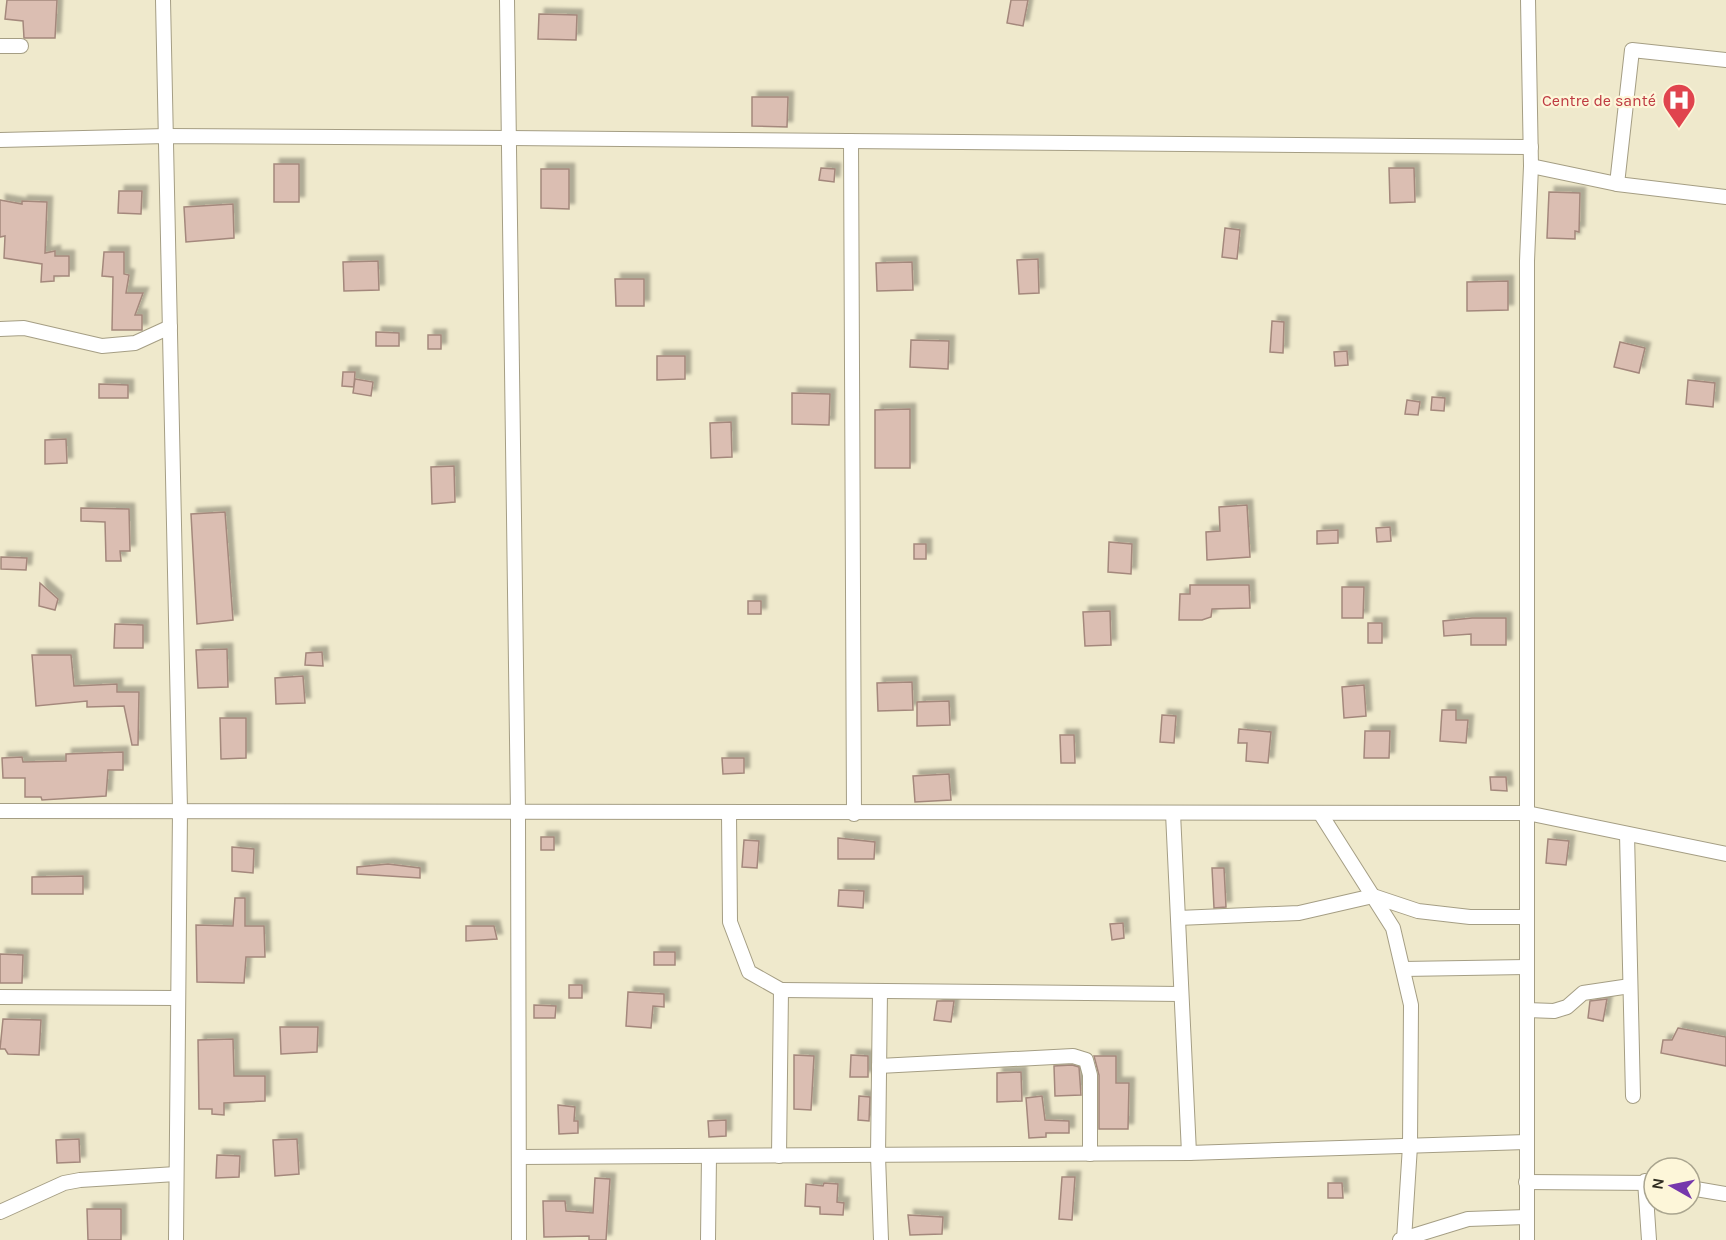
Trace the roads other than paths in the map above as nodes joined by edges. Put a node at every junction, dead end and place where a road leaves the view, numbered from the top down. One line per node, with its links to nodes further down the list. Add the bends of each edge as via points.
1 (164, 0): 7 (street)
2 (507, 0): 8 (street)
3 (1528, 0): 11 (street)
4 (0, 46): 5 (street)
5 (21, 46)
6 (1726, 60): 13 (street, via 1632,50)
7 (167, 136): 8 (street); 9 (street); 15 (street)
8 (509, 138): 10 (street); 19 (street)
9 (0, 140)
10 (851, 141): 11 (street); 24 (street)
11 (1531, 147): 12 (street)
12 (1531, 166): 13 (street); 22 (street, via 1527,261)
13 (1617, 184): 14 (street)
14 (1726, 197)
15 (170, 327): 16 (street, via 135,343 102,346 24,328); 17 (street)
16 (0, 329)
17 (180, 810): 18 (street); 19 (street); 37 (street)
18 (0, 811)
19 (518, 813): 23 (street); 48 (street)
20 (1173, 813): 21 (street); 24 (street); 29 (street)
21 (1320, 813): 22 (street); 27 (street)
22 (1527, 813): 25 (street); 28 (street)
23 (729, 814): 24 (street); 33 (street, via 730,922 749,972)
24 (855, 814)
25 (1628, 834): 26 (street); 32 (street)
26 (1726, 854)
27 (1373, 896): 28 (street, via 1418,911 1470,917); 29 (street, via 1299,913); 31 (street, via 1393,928)
28 (1527, 917): 30 (street)
29 (1178, 918): 35 (street)
30 (1527, 967): 31 (street); 38 (street)
31 (1402, 969): 42 (street, via 1411,1005)
32 (1630, 986): 38 (street, via 1583,993 1554,1011); 40 (street)
33 (781, 990): 34 (street); 46 (street)
34 (880, 991): 35 (street); 39 (street)
35 (1181, 994): 43 (street)
36 (0, 997): 37 (street)
37 (176, 998): 49 (street)
38 (1527, 1010): 41 (street)
39 (879, 1066): 44 (street, via 1073,1056 1086,1060 1090,1075); 47 (street)
40 (1633, 1096)
41 (1527, 1142): 42 (street); 50 (street)
42 (1410, 1146): 43 (street); 61 (street)
43 (1189, 1153): 44 (street)
44 (1090, 1154): 47 (street)
45 (709, 1156): 46 (street); 48 (street); 59 (street)
46 (779, 1156): 47 (street)
47 (878, 1156): 60 (street)
48 (519, 1157): 58 (street)
49 (176, 1174): 54 (street, via 64,1183); 57 (street)
50 (1526, 1182): 51 (street); 55 (street)
51 (1642, 1182)
52 (1702, 1190): 53 (street)
53 (1726, 1194)
54 (0, 1212)
55 (1527, 1216): 61 (street, via 1468,1220); 62 (street)
56 (1649, 1216): 63 (street)
57 (176, 1240)
58 (519, 1240)
59 (708, 1240)
60 (880, 1240)
61 (1403, 1240)
62 (1527, 1240)
63 (1649, 1240)

